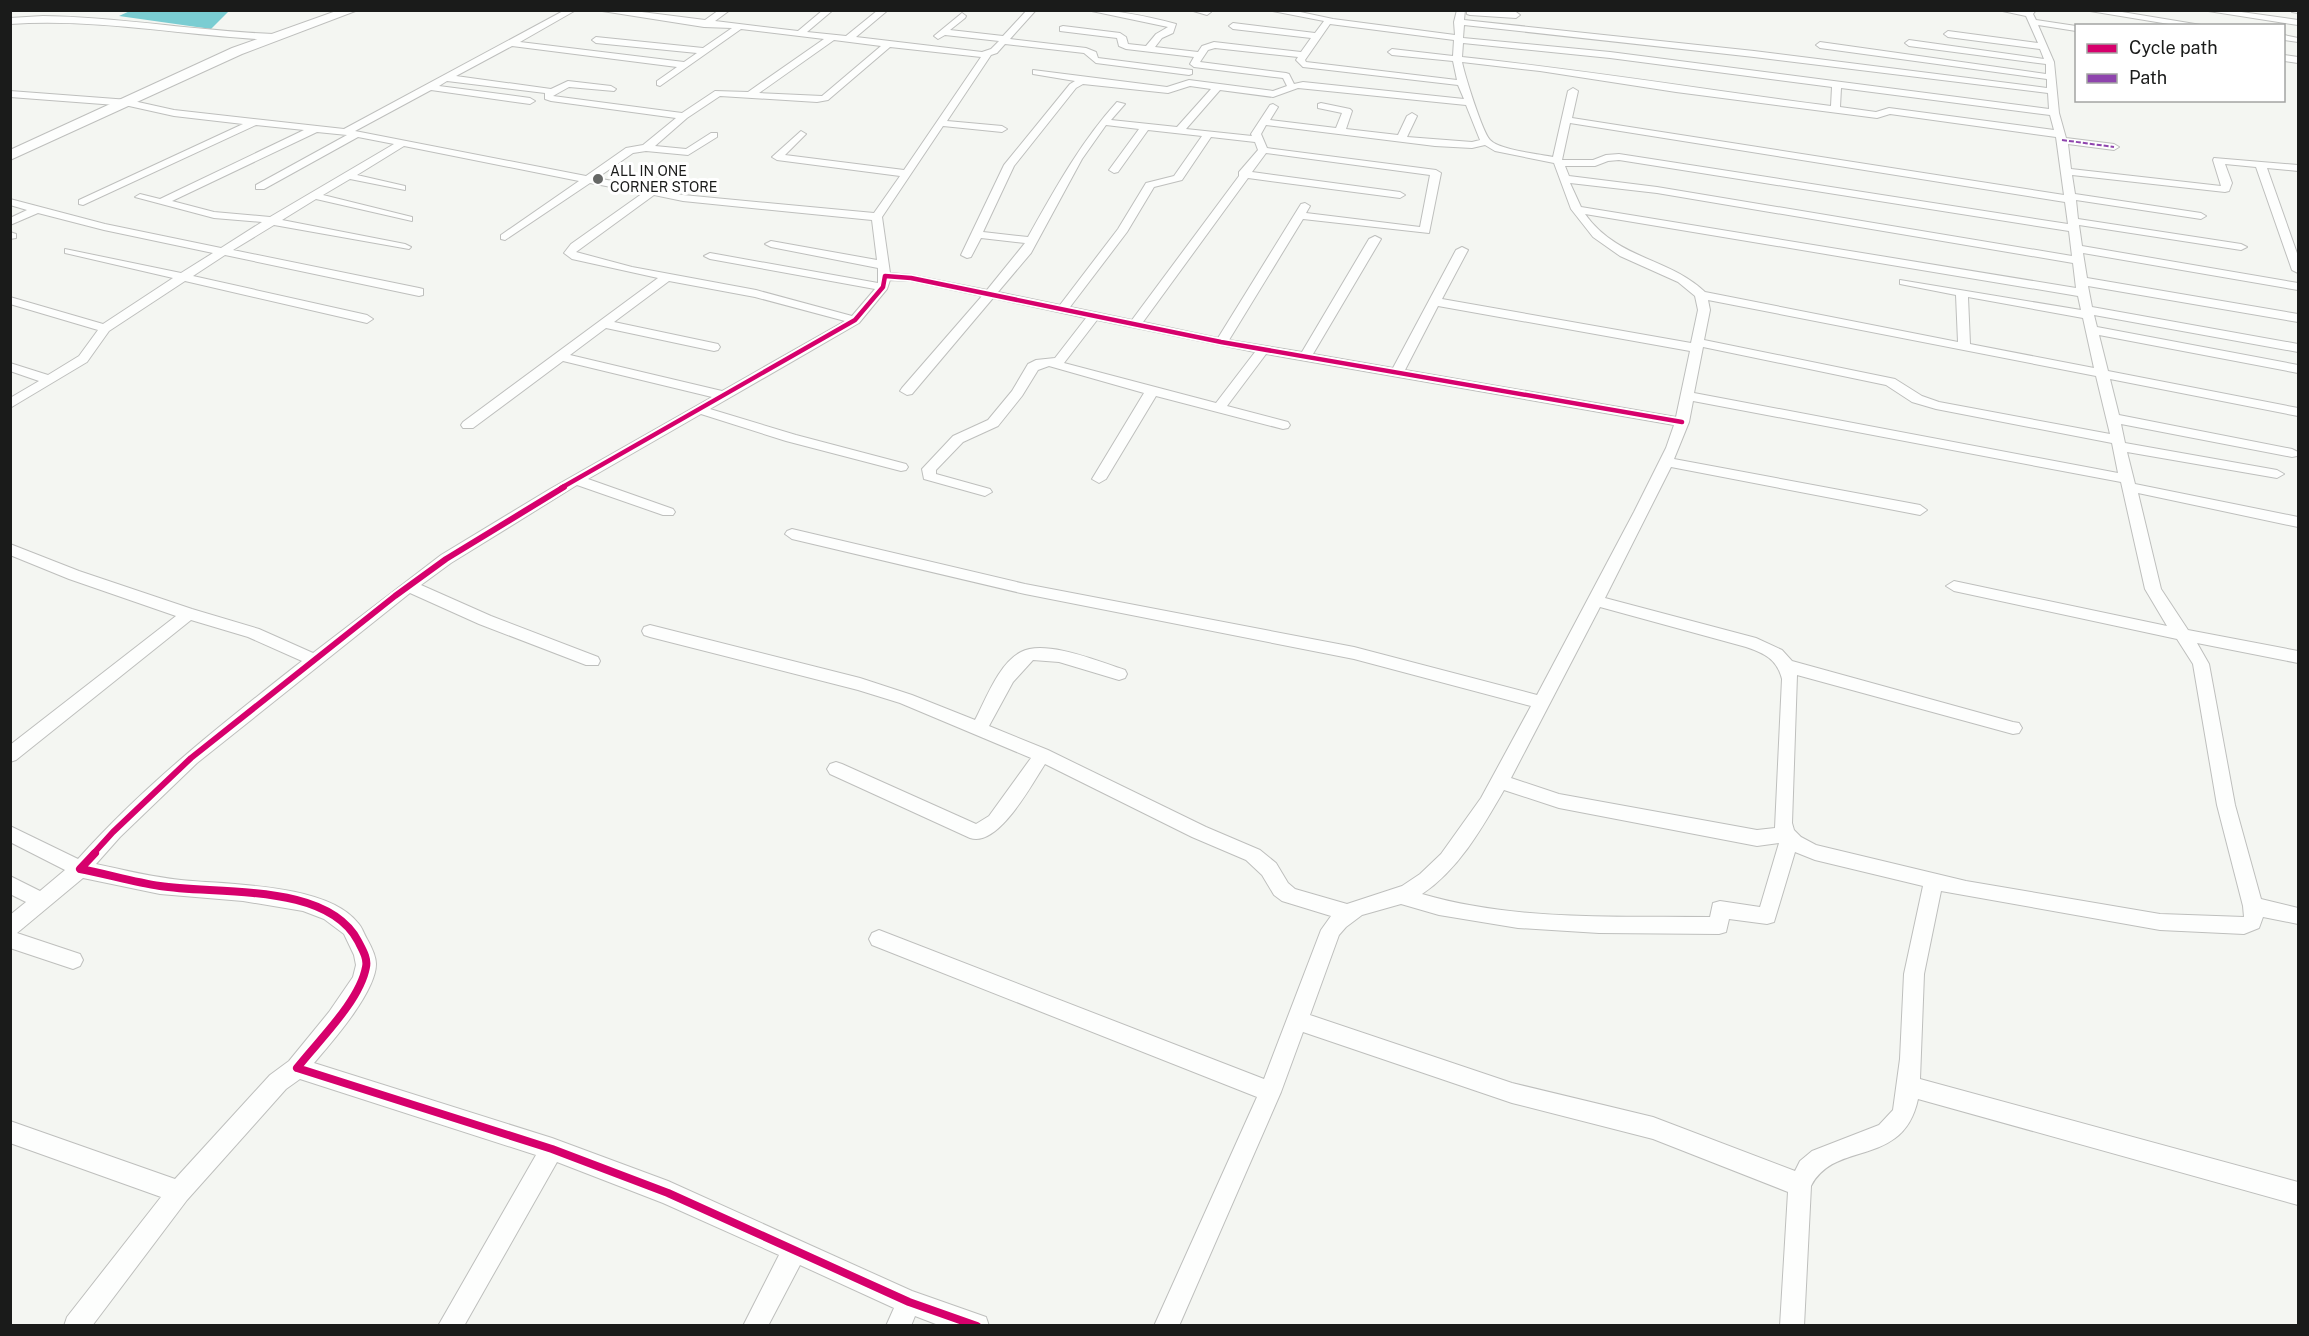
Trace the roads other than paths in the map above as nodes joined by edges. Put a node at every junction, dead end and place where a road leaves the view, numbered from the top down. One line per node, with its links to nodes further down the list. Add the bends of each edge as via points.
1 (352, 10): 32 (main road)
2 (572, 10): 38 (street)
3 (600, 10): 22 (street)
4 (726, 10): 22 (street)
5 (829, 10): 29 (street)
6 (884, 10): 36 (street)
7 (1032, 10): 37 (street)
8 (1090, 10): 43 (street, via 1173,26)
9 (1194, 10): 14 (street)
10 (1272, 10): 20 (street, via 1324,17)
11 (2002, 10): 18 (street)
12 (2088, 10): 23 (street)
13 (2206, 10): 21 (street)
14 (1207, 12)
15 (1460, 14): 16 (street); 34 (street); 52 (street, via 1766,55)
16 (1516, 15)
17 (962, 16): 28 (street)
18 (2032, 16): 26 (street); 52 (street)
19 (10, 21): 32 (street, via 91,19 240,37)
20 (1328, 21): 31 (street); 34 (street)
21 (2298, 23)
22 (704, 24): 25 (street)
23 (2190, 24)
24 (1233, 26): 31 (street)
25 (739, 27): 29 (street); 44 (street)
26 (2075, 28)
27 (1063, 29): 43 (street, via 1120,36 1123,45)
28 (942, 32): 37 (street); 42 (street)
29 (799, 34): 33 (street)
30 (1948, 34): 52 (street)
31 (1317, 36): 48 (street)
32 (273, 37): 71 (main road)
33 (831, 38): 36 (street); 68 (street)
34 (1459, 39): 49 (street); 60 (street)
35 (596, 40): 44 (street)
36 (847, 40): 40 (street)
37 (1004, 40): 46 (street); 54 (street, via 1086,51 1096,60)
38 (509, 43): 51 (street); 55 (street)
39 (1909, 43): 52 (street)
40 (887, 45): 42 (street); 68 (street, via 821,99)
41 (1820, 45): 52 (street)
42 (921, 49): 46 (street)
43 (1148, 49): 47 (street)
44 (706, 51): 51 (street)
45 (1392, 52): 49 (street)
46 (987, 55): 85 (street)
47 (1201, 55): 48 (street, via 1205,48 1214,45); 50 (street)
48 (1302, 55): 59 (street, via 1300,62 1307,64)
49 (1457, 59): 59 (street); 77 (street)
50 (1194, 64): 54 (street); 61 (street, via 1281,74 1289,78)
51 (686, 65): 57 (street)
52 (2049, 69): 78 (street)
53 (1036, 72): 56 (street)
54 (1189, 72): 58 (street)
55 (446, 78): 62 (street); 66 (street)
56 (1088, 80): 58 (street, via 1168,90); 131 (street, via 1076,82 1016,154)
57 (660, 83)
58 (1186, 83): 63 (street)
59 (1462, 83): 72 (street)
60 (1837, 84): 77 (street); 78 (street)
61 (1291, 86): 63 (street, via 1277,94); 72 (street)
62 (428, 87): 70 (street); 91 (street)
63 (1218, 87): 89 (street)
64 (611, 89): 66 (street, via 568,84)
65 (1573, 91): 81 (street)
66 (550, 93): 79 (street, via 551,98)
67 (10, 94): 69 (street)
68 (751, 94): 79 (street, via 714,94)
69 (29, 97): 71 (street); 74 (street)
70 (530, 101)
71 (129, 103): 82 (street, via 174,113); 102 (main road)
72 (1471, 103): 97 (street)
73 (1120, 104): 83 (street)
74 (10, 105)
75 (1321, 106): 90 (street, via 1347,111)
76 (1273, 107): 84 (street)
77 (1835, 109): 95 (street, via 1877,115 1889,111)
78 (2054, 113): 95 (street)
79 (684, 116): 101 (street)
80 (1412, 116): 96 (street)
81 (1567, 120): 103 (street); 119 (street)
82 (255, 122): 87 (street); 121 (street)
83 (1104, 122): 86 (street); 134 (street, via 1077,159)
84 (1263, 122): 90 (street); 99 (street, via 1256,136)
85 (940, 123): 88 (street); 108 (street)
86 (1145, 127): 89 (street); 106 (street)
87 (315, 129): 91 (street); 122 (street)
88 (1002, 129)
89 (1179, 131): 93 (street)
90 (1340, 131): 96 (street)
91 (351, 133): 98 (street); 113 (street)
92 (801, 134): 108 (street, via 777,158)
93 (1208, 134): 99 (street); 157 (street, via 1178,178 1150,185)
94 (714, 135): 101 (street, via 688,152)
95 (2060, 137): 100 (street); 107 (street)
96 (1401, 139): 97 (street, via 1461,145)
97 (1486, 142): 103 (street, via 1499,149)
98 (404, 143): 110 (street); 111 (street)
99 (1261, 145): 109 (street); 166 (street, via 1436,173 1425,231 1302,210)
100 (2114, 147)
101 (645, 148): 111 (street, via 630,150)
102 (10, 156)
103 (1558, 162): 112 (street); 130 (street, via 1595,164 1618,157)
104 (2260, 164): 105 (street); 107 (street, via 2218,160 2227,183 2225,189); 144 (street)
105 (2298, 168)
106 (1114, 170)
107 (2065, 171): 119 (street)
108 (908, 174): 126 (street)
109 (1243, 174): 116 (street); 163 (street)
110 (349, 176): 114 (street); 117 (street)
111 (589, 179): 115 (street); 132 (street)
112 (1564, 179): 124 (street); 141 (street)
113 (260, 187)
114 (401, 188)
115 (652, 192): 126 (street); 146 (street, via 570,253)
116 (1400, 195)
117 (315, 196): 127 (street); 128 (street)
118 (140, 197): 122 (street)
119 (2070, 198): 125 (street); 130 (street)
120 (10, 202): 123 (street)
121 (83, 202)
122 (162, 202): 128 (street, via 214,215)
123 (38, 209): 129 (street); 140 (street, via 104,227)
124 (1576, 209): 150 (street); 154 (street, via 1589,227 1614,248 1686,281)
125 (2201, 216)
126 (877, 217): 145 (street)
127 (408, 219)
128 (272, 221): 136 (street); 140 (street)
129 (10, 222)
130 (2073, 225): 137 (street); 141 (street)
131 (976, 234): 134 (street); 142 (street)
132 (505, 237)
133 (1375, 239): 173 (street)
134 (1032, 241): 153 (street)
135 (771, 244): 145 (street)
136 (405, 247)
137 (2241, 247)
138 (1462, 250): 156 (street)
139 (69, 251): 147 (street)
140 (226, 251): 147 (street); 151 (street)
141 (2077, 254): 149 (street); 150 (street)
142 (967, 255)
143 (711, 256): 145 (street)
144 (2298, 270)
145 (884, 276): 153 (street); 162 (street)
146 (667, 277): 162 (street, via 756,294); 164 (street)
147 (183, 278): 161 (street); 165 (street)
148 (1904, 282): 152 (street)
149 (2298, 286)
150 (2082, 287): 159 (street); 160 (street)
151 (420, 292)
152 (1962, 292): 159 (street); 169 (street)
153 (989, 294): 157 (street); 180 (street)
154 (1701, 295): 167 (street, via 1704,310); 169 (street)
155 (10, 300): 165 (street)
156 (1437, 302): 167 (street); 177 (street)
157 (1064, 309): 158 (street)
158 (1095, 315): 163 (street); 174 (street, via 1066,355)
159 (2089, 318): 170 (street); 176 (street); 178 (street)
160 (2298, 318)
161 (367, 319)
162 (855, 320): 182 (street)
163 (1136, 323): 166 (street)
164 (604, 324): 168 (street); 172 (street)
165 (105, 328): 179 (street, via 83,359)
166 (1221, 342): 171 (street)
167 (1696, 345): 183 (street); 192 (street, via 1882,380 1936,405)
168 (714, 347)
169 (1964, 348): 178 (street)
170 (2298, 348)
171 (1263, 349): 173 (street); 185 (street)
172 (559, 356): 182 (street); 191 (street)
173 (1305, 357): 177 (street)
174 (1053, 363): 181 (street); 200 (street, via 1033,367 993,423 958,439 928,468 928,476)
175 (10, 366): 179 (street)
176 (2298, 369)
177 (1398, 374): 189 (street)
178 (2102, 374): 187 (street); 188 (street)
179 (49, 380): 184 (street)
180 (907, 391)
181 (1152, 391): 185 (street); 197 (street)
182 (722, 395): 186 (street)
183 (1687, 396): 189 (street); 199 (street)
184 (10, 404)
185 (1219, 408): 190 (street)
186 (698, 409): 195 (street); 198 (street)
187 (2298, 412)
188 (2113, 418): 192 (street); 193 (street)
189 (1682, 422): 194 (street)
190 (1283, 424)
191 (468, 425)
192 (2119, 443): 196 (street); 199 (street)
193 (2292, 453)
194 (1666, 462): 201 (street); 208 (street)
195 (901, 467)
196 (2277, 474)
197 (1099, 479)
198 (576, 480): 202 (street); 206 (street)
199 (2128, 483): 203 (street); 211 (street, via 2152,589 2160,607)
200 (985, 492)
201 (1920, 510)
202 (668, 512)
203 (2298, 522)
204 (792, 534): 217 (street, via 1025,589 1354,653)
205 (10, 549): 209 (street, via 74,576)
206 (409, 586): 213 (street); 214 (street)
207 (1954, 586): 211 (street)
208 (1596, 601): 215 (street, via 1750,642 1773,651); 217 (street)
209 (188, 614): 213 (street, via 258,632); 220 (street)
210 (650, 631): 219 (street, via 860,684)
211 (2182, 635): 212 (street); 231 (street, via 2201,664 2226,805)
212 (2298, 657)
213 (315, 661): 226 (street, via 191,758)
214 (592, 661)
215 (1788, 666): 218 (street); 225 (street, via 1783,823)
216 (1119, 674): 219 (street, via 1057,657 1027,656 1001,687)
217 (1542, 703): 223 (street)
218 (2013, 728)
219 (979, 729): 221 (street)
220 (10, 755)
221 (1042, 755): 222 (street, via 996,821 977,834); 232 (street, via 1253,855 1289,895)
222 (836, 769)
223 (1500, 782): 225 (street, via 1559,801 1757,838); 229 (street, via 1448,859 1422,884)
224 (10, 833): 226 (street)
225 (1787, 837): 227 (street, via 1815,852); 229 (street, via 1767,916 1720,909 1719,926 1499,919 1432,907)
226 (80, 869): 230 (street); 239 (street, via 161,886 308,903 344,920 359,937 366,965 356,992)
227 (1934, 881): 231 (street, via 2160,922 2244,926 2252,922); 240 (street, via 1914,974)
228 (10, 885): 230 (street)
229 (1401, 896): 232 (street)
230 (40, 900): 234 (street)
231 (2253, 906): 233 (street)
232 (1348, 913): 238 (street, via 1331,930)
233 (2298, 916)
234 (10, 927)
235 (10, 939): 237 (street)
236 (879, 939): 241 (street)
237 (73, 960)
238 (1297, 1020): 241 (street); 244 (street, via 1512,1093 1653,1128)
239 (297, 1068): 243 (street); 245 (street, via 278,1082)
240 (1908, 1086): 244 (street, via 1903,1116 1887,1133 1820,1159 1808,1169); 246 (street)
241 (1270, 1092): 254 (street)
242 (10, 1132): 245 (street)
243 (552, 1149): 247 (street, via 668,1192); 250 (street)
244 (1800, 1185): 255 (street)
245 (179, 1192): 249 (street)
246 (2298, 1194)
247 (795, 1249): 248 (street); 251 (street)
248 (909, 1302): 252 (street); 253 (street)
249 (84, 1324)
250 (450, 1326)
251 (755, 1326)
252 (898, 1326)
253 (977, 1326)
254 (1166, 1326)
255 (1792, 1326)

